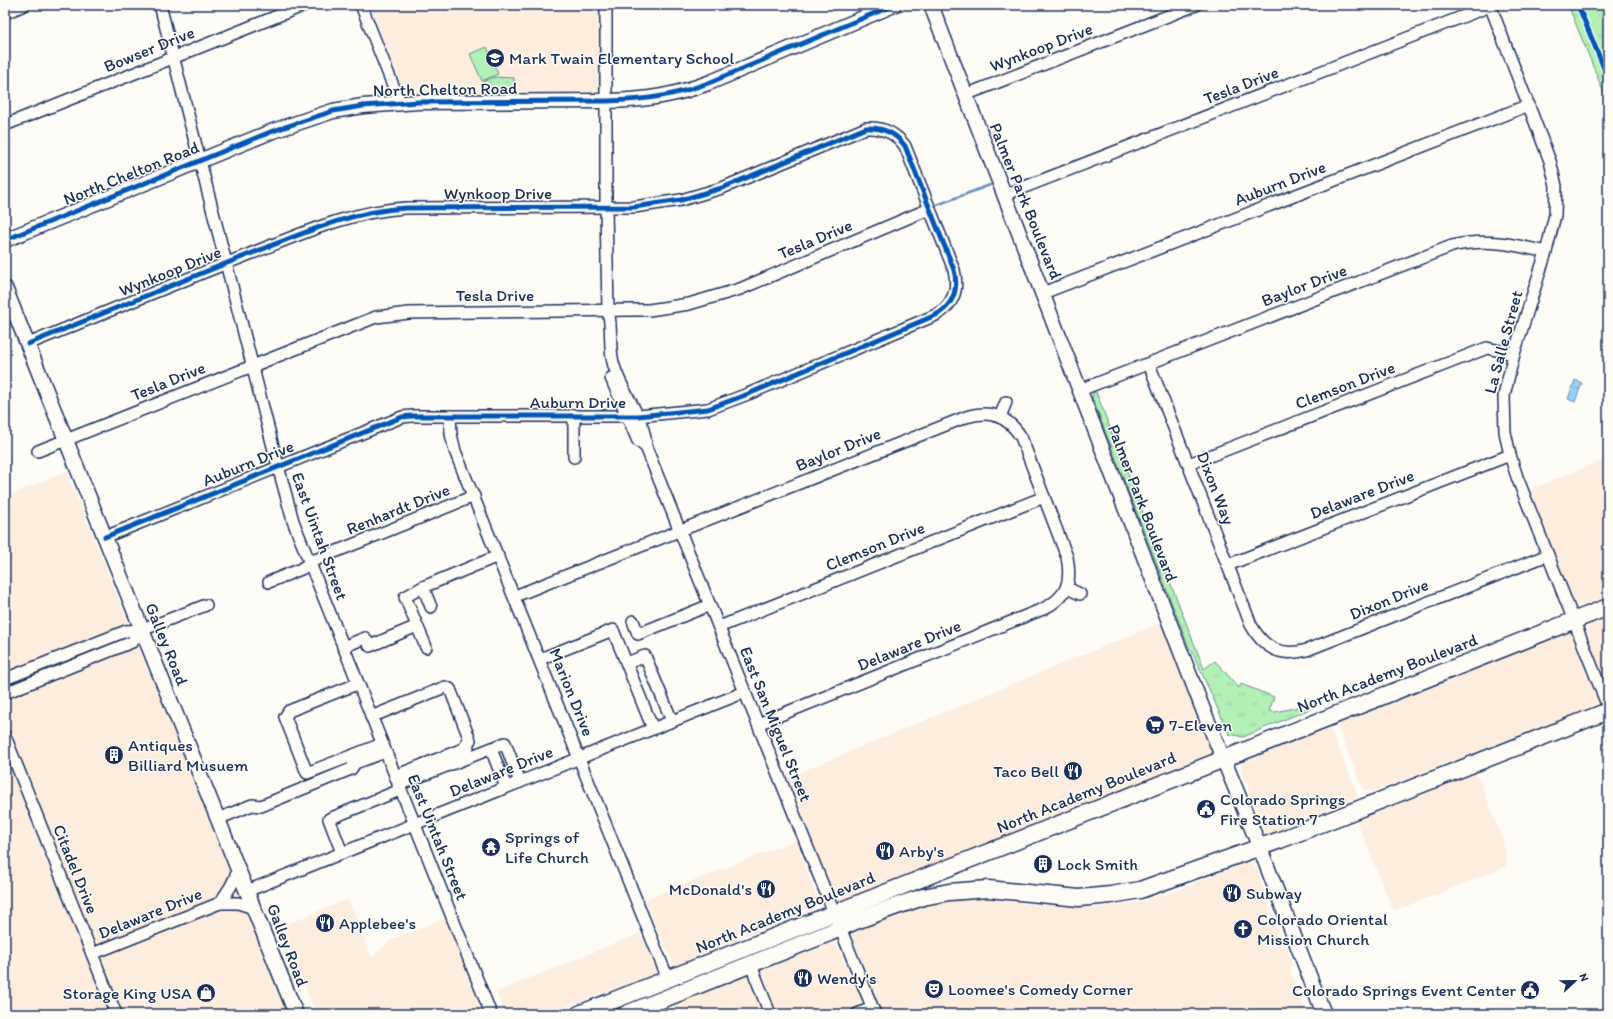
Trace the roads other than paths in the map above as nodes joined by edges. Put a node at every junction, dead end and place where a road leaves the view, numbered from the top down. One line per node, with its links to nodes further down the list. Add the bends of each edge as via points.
1 (24, 5): 10 (street)
2 (160, 5): 11 (street, East Uintah Street)
3 (305, 5): 11 (street, Bowser Drive)
4 (361, 5): 14 (street)
5 (606, 5): 13 (street)
6 (894, 5): 13 (main road, North Chelton Road, via 693,89 652,98)
7 (931, 5): 12 (main road, Palmer Park Boulevard)
8 (1196, 5): 12 (street, Wynkoop Drive)
9 (1490, 5): 15 (street, La Salle Street); 18 (street, Tesla Drive)
10 (5, 13)
11 (174, 57): 16 (street, Bowser Drive); 17 (street, East Uintah Street)
12 (965, 95): 18 (main road, Palmer Park Boulevard)
13 (608, 101): 14 (main road, North Chelton Road); 19 (street)
14 (400, 103): 17 (main road, North Chelton Road, via 363,106 328,113 280,128)
15 (1529, 105): 22 (street, La Salle Street, via 1550,161 1556,186 1555,215); 25 (street, Auburn Drive)
16 (5, 125)
17 (200, 160): 21 (main road, North Chelton Road); 23 (street, East Uintah Street)
18 (1004, 195): 25 (main road, Palmer Park Boulevard)
19 (606, 207): 20 (street, Wynkoop Drive, via 650,205 700,195 859,130 874,127 895,135 904,146); 23 (street, Wynkoop Drive, via 374,211 334,222); 26 (street)
20 (929, 209): 26 (street, Tesla Drive, via 721,296 675,307); 35 (street, Auburn Drive, via 956,278 955,294 943,311 936,316 708,409)
21 (5, 240)
22 (1546, 252): 28 (street, La Salle Street); 29 (street, Baylor Drive, via 1499,242 1474,242 1452,246)
23 (226, 263): 27 (street, Wynkoop Drive); 30 (street, East Uintah Street)
24 (5, 288): 27 (main road, Galley Road)
25 (1043, 293): 31 (main road, Palmer Park Boulevard)
26 (608, 311): 30 (street, Tesla Drive, via 409,312 386,315 364,321); 35 (street, via 604,323 605,358 608,370)
27 (28, 344): 37 (main road, Galley Road)
28 (1514, 354): 39 (street, La Salle Street, via 1503,408); 41 (street, Clemson Drive, via 1487,348)
29 (1149, 364): 31 (street, Baylor Drive); 41 (street, Dixon Way)
30 (252, 365): 37 (street, Tesla Drive); 42 (street, East Uintah Street)
31 (1080, 390): 84 (main road, Palmer Park Boulevard)
32 (1006, 402): 36 (street)
33 (574, 415): 34 (street, Auburn Drive); 35 (street, Auburn Drive); 40 (street)
34 (450, 416): 42 (street, Auburn Drive, via 402,417); 43 (street, Marion Drive, via 454,446)
35 (632, 416): 45 (street, East San Miguel Street, via 638,441 646,447)
36 (1000, 417): 44 (street, Baylor Drive, via 1011,424 1021,437); 45 (street, Baylor Drive, via 988,413 966,416)
37 (66, 440): 38 (street, Tesla Drive); 46 (main road, Galley Road)
38 (38, 451)
39 (1510, 455): 47 (street, La Salle Street); 50 (street, Delaware Drive)
40 (574, 457)
41 (1189, 464): 50 (street, Dixon Way)
42 (278, 466): 46 (street, Auburn Drive); 49 (street, East Uintah Street, via 293,521)
43 (474, 496): 48 (street, Marion Drive); 49 (street, Renhardt Drive)
44 (1044, 497): 53 (street, Baylor Drive, via 1067,557); 64 (street, Clemson Drive)
45 (680, 530): 55 (street, Baylor Drive); 57 (street, East San Miguel Street)
46 (105, 537): 65 (main road, Galley Road)
47 (1548, 555): 60 (street, La Salle Street); 62 (street, Dixon Drive, via 1295,653 1270,647 1262,641)
48 (498, 556): 52 (street); 55 (street, Marion Drive)
49 (309, 564): 51 (street, Renhardt Drive); 66 (street, East Uintah Street)
50 (1228, 565): 62 (street, Dixon Way)
51 (269, 582)
52 (423, 587): 58 (street); 63 (street, via 404,597)
53 (1067, 588): 54 (street); 78 (street, Delaware Drive, via 1059,599 1044,609)
54 (1080, 594)
55 (515, 596): 68 (street, Marion Drive)
56 (206, 605): 65 (street)
57 (710, 605): 61 (street, via 638,634); 64 (street, East San Miguel Street)
58 (431, 607)
59 (1608, 607): 60 (highway, North Academy Boulevard)
60 (1574, 620): 74 (street, La Salle Street); 84 (highway, North Academy Boulevard)
61 (633, 621)
62 (1251, 625)
63 (417, 626): 66 (street, via 370,646 365,638); 67 (street)
64 (719, 627): 72 (street, East San Miguel Street)
65 (142, 630): 70 (street, via 126,631); 73 (street, via 132,642); 88 (main road, Galley Road)
66 (343, 647): 71 (street, East Uintah Street)
67 (426, 647)
68 (540, 659): 69 (street, via 613,630); 83 (street, Marion Drive)
69 (627, 663): 77 (street, via 644,656); 79 (street)
70 (5, 679)
71 (357, 684): 76 (street, East Uintah Street); 81 (street, via 289,711 285,717 307,773)
72 (745, 692): 77 (street, Delaware Drive); 78 (street, East San Miguel Street)
73 (5, 693)
74 (1608, 707)
75 (1608, 711): 90 (highway, North Academy Boulevard)
76 (371, 718): 81 (street, East Uintah Street); 86 (street, via 445,687 450,689 470,740 466,744 468,747)
77 (672, 721): 79 (street, Delaware Drive)
78 (758, 724): 96 (street, East San Miguel Street)
79 (653, 729): 83 (street, Delaware Drive)
80 (5, 736): 98 (street, Citadel Drive)
81 (383, 748): 86 (street, East Uintah Street); 88 (street, via 355,763 351,769 260,806 252,805)
82 (491, 749): 85 (street, via 505,743); 86 (street); 87 (street)
83 (580, 757): 85 (street, Delaware Drive); 100 (street, Marion Drive)
84 (1223, 758): 90 (main road, Palmer Park Boulevard); 96 (highway, North Academy Boulevard)
85 (520, 782): 87 (street, Delaware Drive)
86 (398, 784): 89 (street, East Uintah Street); 91 (street, via 328,819)
87 (506, 787): 89 (street, Delaware Drive)
88 (218, 819): 92 (main road, Galley Road)
89 (414, 824): 91 (street, Delaware Drive); 104 (street, East Uintah Street)
90 (1260, 848): 97 (highway, North Academy Boulevard, via 1140,890 1079,898 988,890 949,892 898,905); 109 (main road, Palmer Park Boulevard)
91 (342, 853): 93 (street, Delaware Drive)
92 (238, 869): 93 (main road, Galley Road); 94 (street, Delaware Drive)
93 (247, 891): 95 (main road, Galley Road)
94 (220, 903): 95 (street, Delaware Drive, via 238,903); 98 (street, Delaware Drive)
95 (254, 908): 103 (main road, Galley Road)
96 (834, 913): 97 (street, East San Miguel Street); 100 (highway, North Academy Boulevard)
97 (839, 929): 99 (highway, North Academy Boulevard); 101 (street, East San Miguel Street)
98 (92, 954): 102 (street, Citadel Drive)
99 (751, 965): 106 (highway, North Academy Boulevard); 107 (street)
100 (668, 979): 105 (highway, North Academy Boulevard)
101 (873, 1011): 108 (street)
102 (116, 1014)
103 (296, 1014)
104 (491, 1014)
105 (579, 1014)
106 (626, 1014)
107 (770, 1014)
108 (857, 1014)
109 (1324, 1014)

